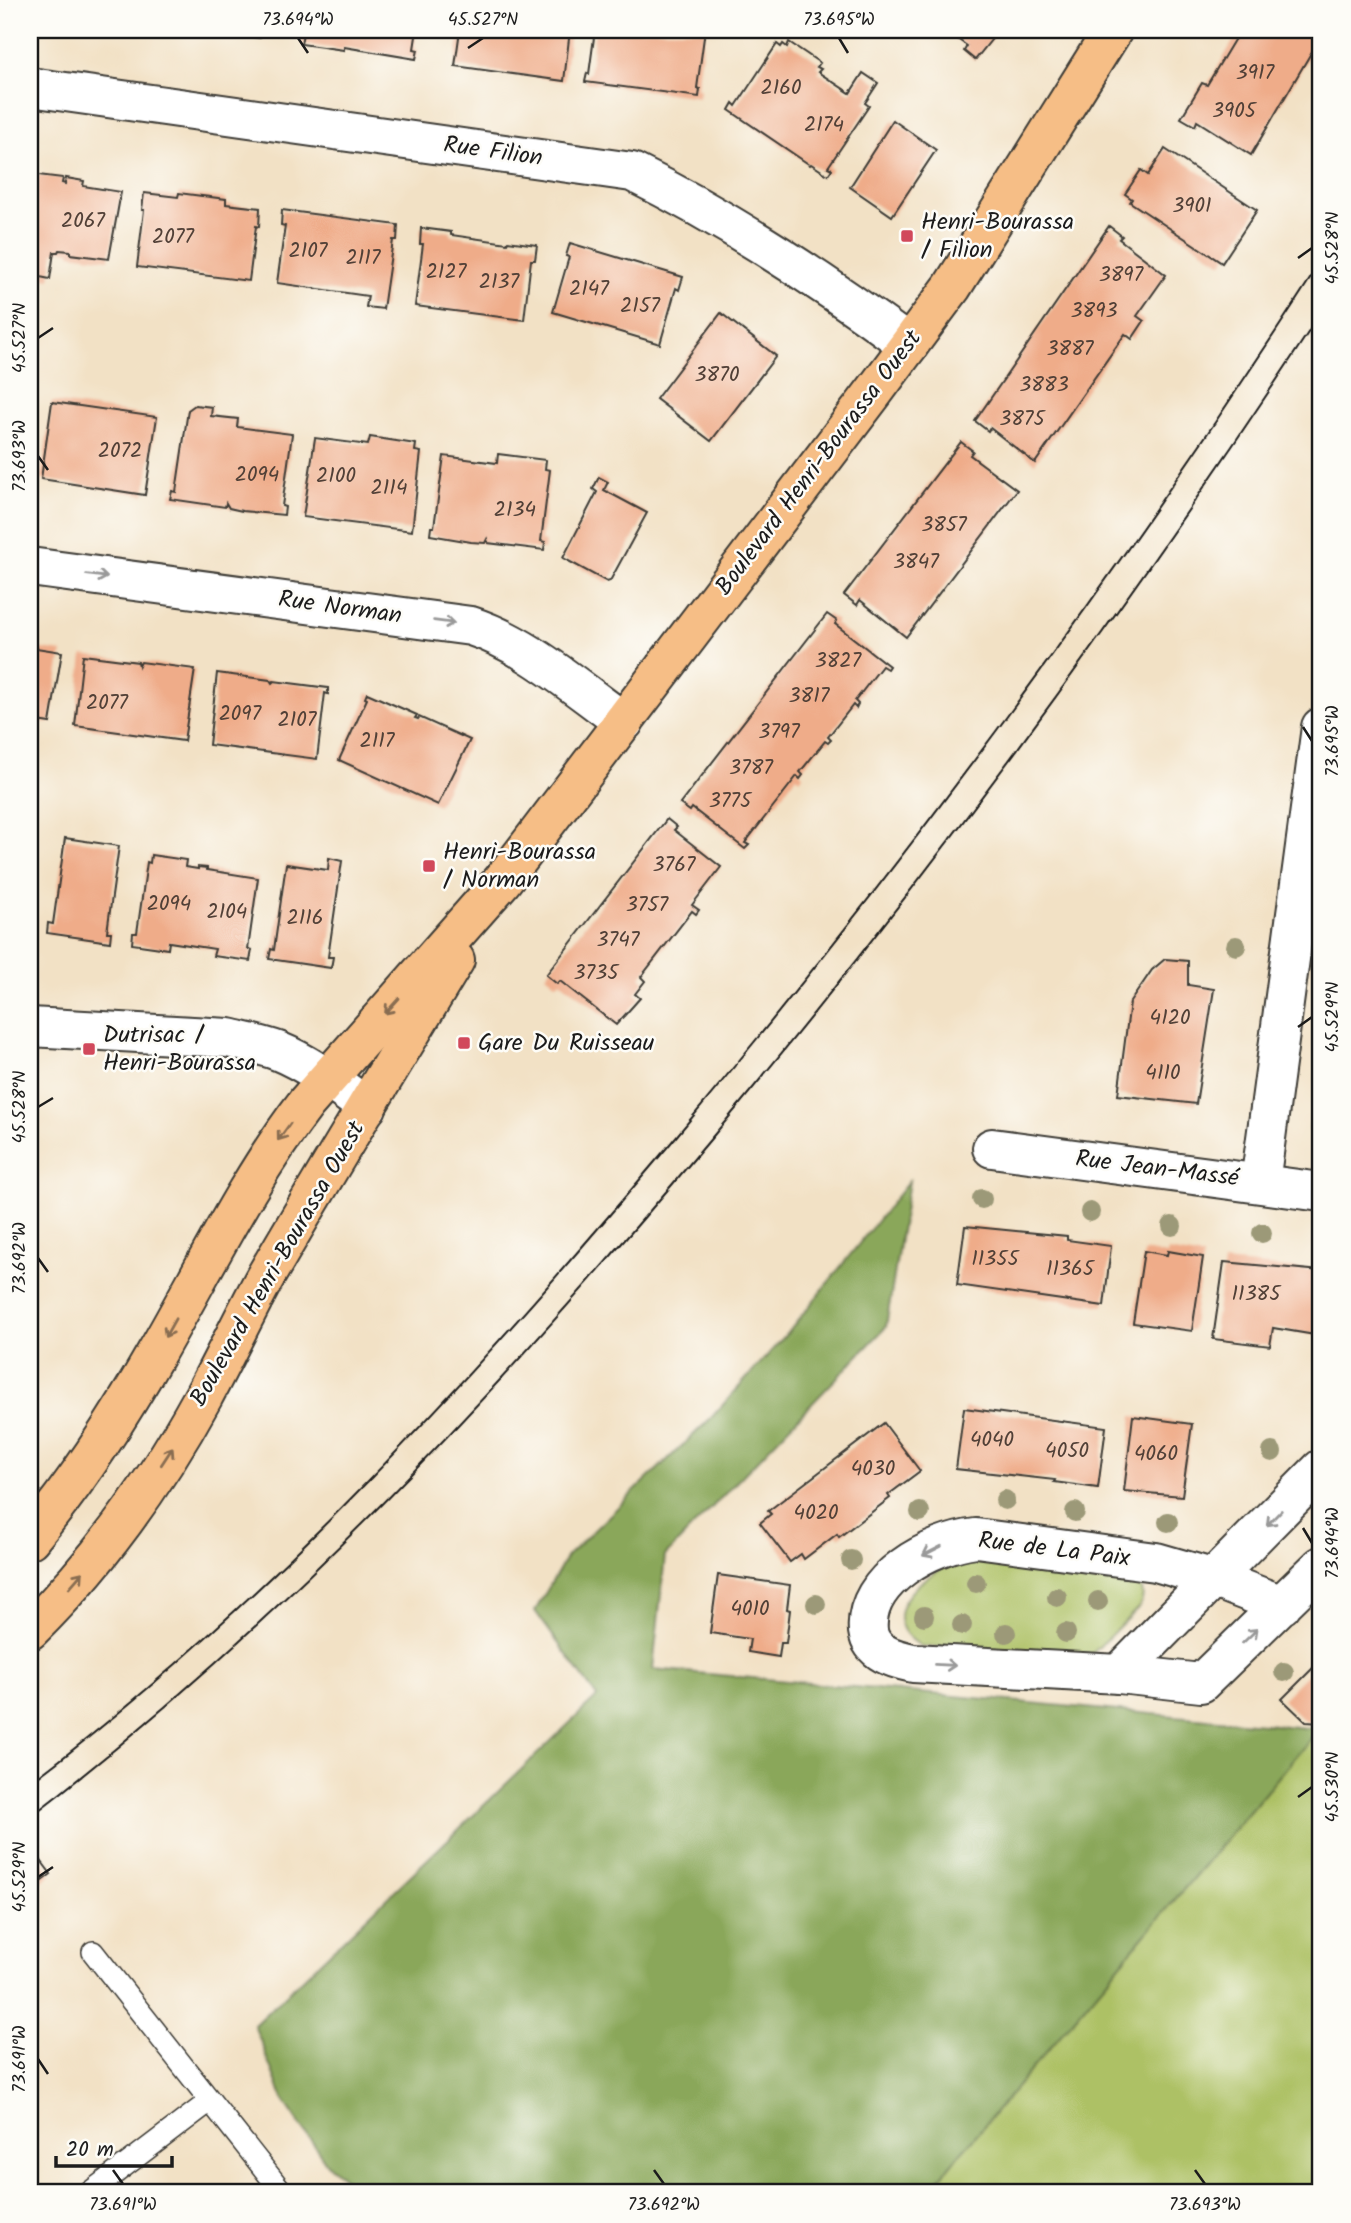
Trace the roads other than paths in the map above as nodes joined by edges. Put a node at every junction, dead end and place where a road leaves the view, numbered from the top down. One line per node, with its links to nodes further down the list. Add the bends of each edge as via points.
1 (1114, 30): 3 (main road, Boulevard Henri-Bourassa Ouest, via 994,223)
2 (30, 87): 3 (street, Rue Filion, via 632,172 681,196 833,289)
3 (909, 345): 5 (main road, Boulevard Henri-Bourassa Ouest)
4 (30, 567): 5 (street, Rue Norman, one-way to 5, via 471,626 502,636)
5 (624, 722): 7 (main road, Boulevard Henri-Bourassa Ouest)
6 (1321, 727): 12 (street)
7 (502, 881): 9 (main road, Boulevard Henri-Bourassa Ouest, one-way to 9); 10 (main road, Boulevard Henri-Bourassa Ouest)
8 (30, 1027): 9 (street, via 229,1038 279,1052)
9 (327, 1079): 10 (street); 15 (main road, Boulevard Henri-Bourassa Ouest, one-way to 15, via 268,1155 156,1354 77,1478)
10 (368, 1107): 19 (main road, Boulevard Henri-Bourassa Ouest, one-way to 10, via 78,1578 145,1490)
11 (992, 1148): 12 (street, Rue Jean-Massé)
12 (1260, 1183): 13 (street, Rue Jean-Massé)
13 (1321, 1192)
14 (1321, 1469): 17 (street, one-way to 17)
15 (30, 1539)
16 (1321, 1566): 18 (street, Rue de La Paix)
17 (1215, 1579): 18 (street, Rue de La Paix); 20 (street); 20 (street, Rue de La Paix, one-way to 20, via 1156,1562 976,1538 957,1540 936,1548 889,1579 873,1598 867,1619 869,1637 879,1651 893,1659)
18 (1282, 1605): 20 (street, Rue de La Paix, one-way to 18, via 1200,1683)
19 (30, 1630)
20 (1119, 1674)
21 (93, 1952): 22 (lane)
22 (210, 2101): 23 (lane); 24 (lane)
23 (89, 2193)
24 (283, 2193)

